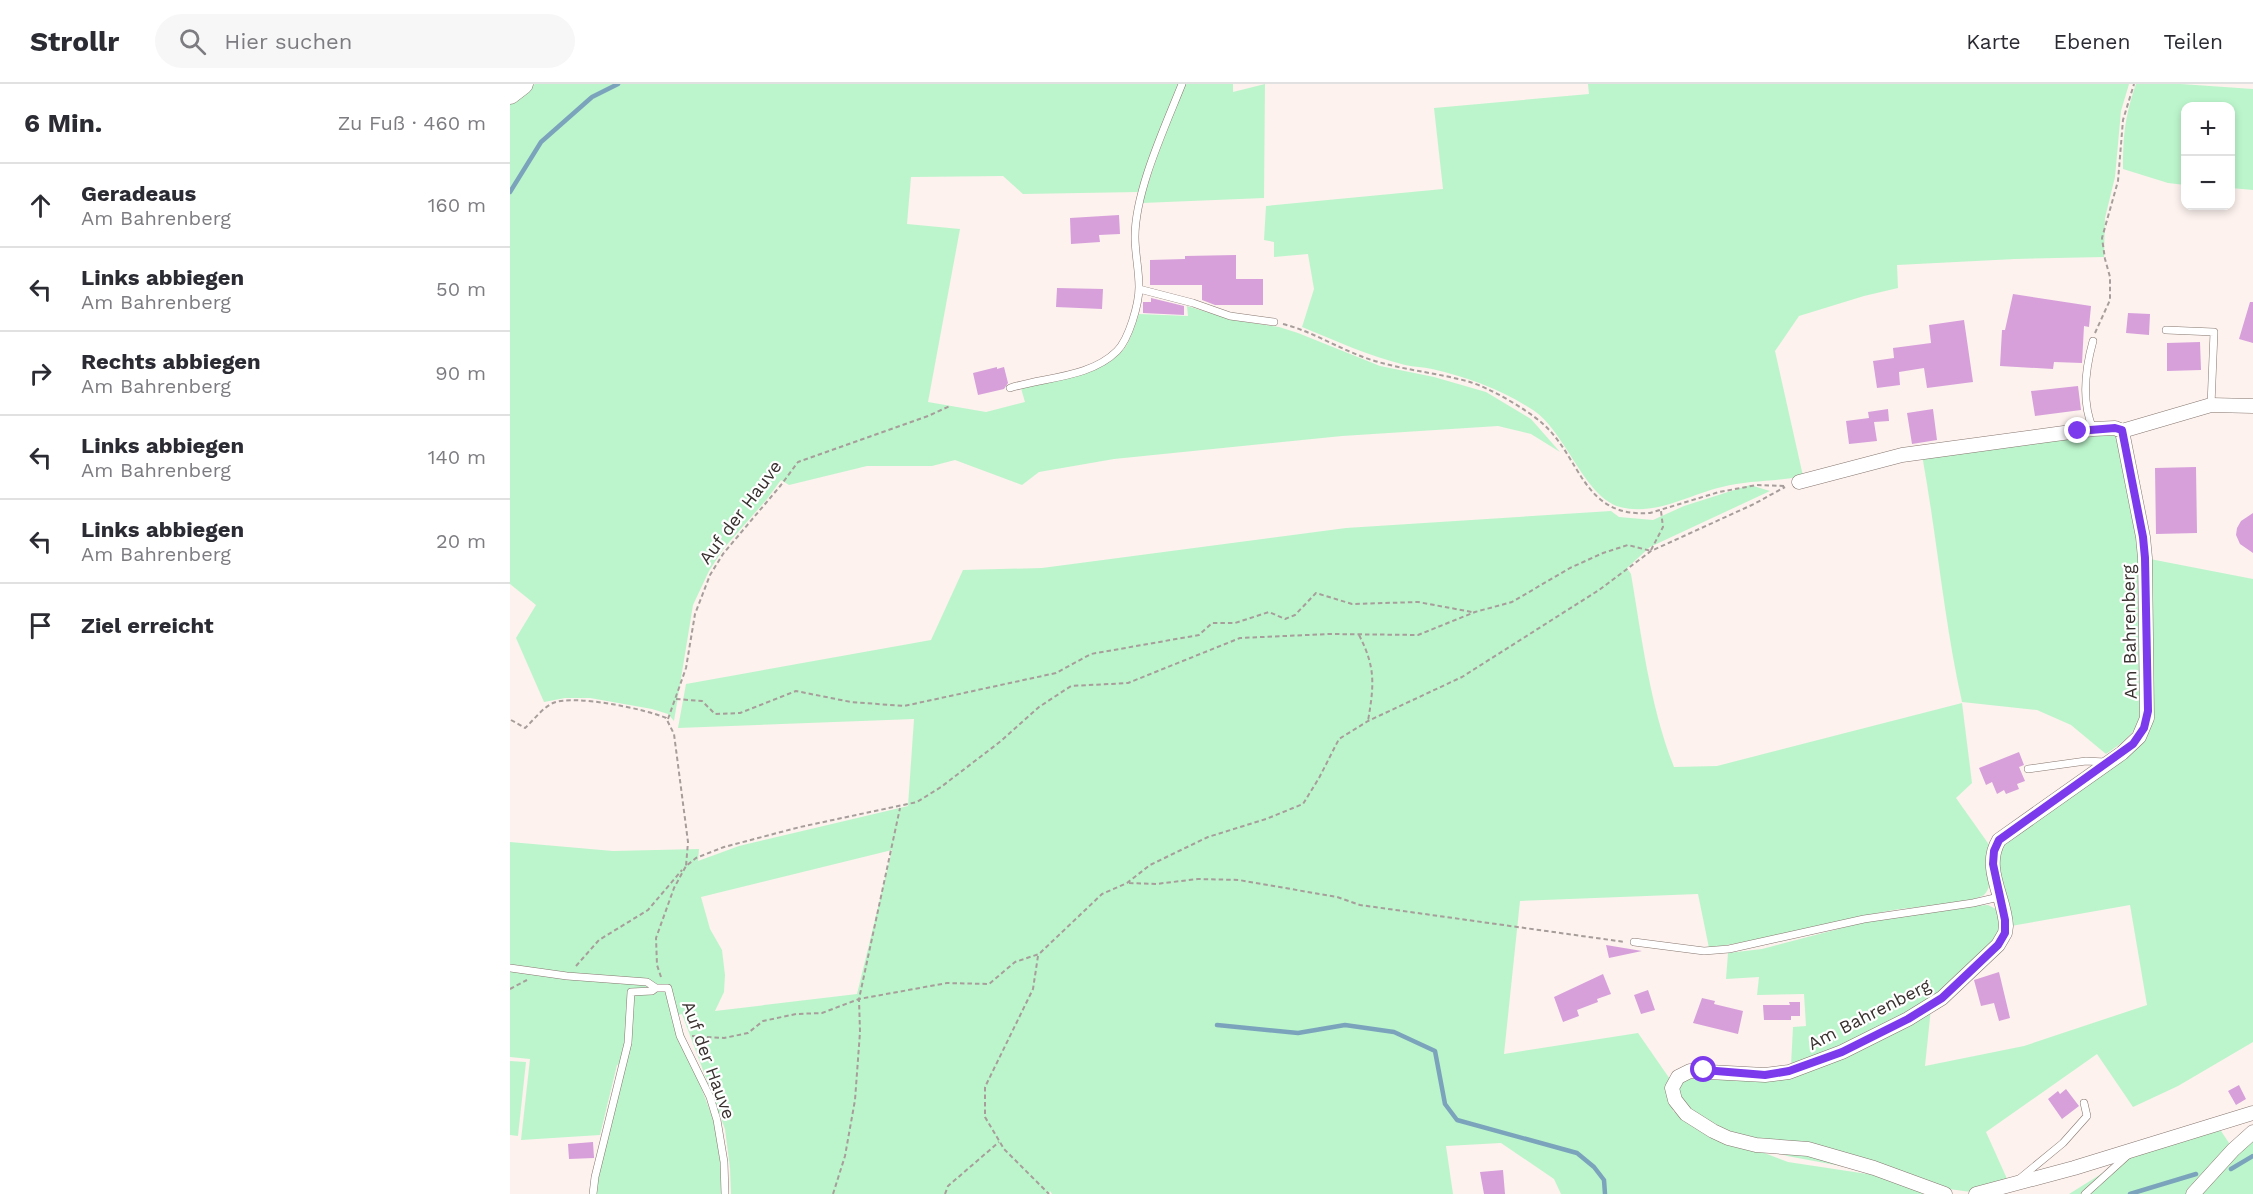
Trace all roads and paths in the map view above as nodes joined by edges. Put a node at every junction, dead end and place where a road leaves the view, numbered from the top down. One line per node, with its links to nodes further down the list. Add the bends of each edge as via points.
1 (523, 84): 4 (street)
2 (1182, 84): 5 (lane, via 1150,168 1136,220)
3 (2134, 84): 8 (path, via 2122,120 2118,181 2102,238 2110,300)
4 (510, 94)
5 (1139, 290): 6 (lane, via 1230,316); 9 (lane, via 1125,341 1111,356 1082,370)
6 (1275, 322): 16 (path, via 1369,359 1486,388 1548,429 1588,489 1601,501 1631,513)
7 (2166, 330): 10 (lane, via 2214,332)
8 (2093, 341): 13 (lane, via 2085,403)
9 (1010, 388)
10 (2211, 405): 12 (street); 14 (street)
11 (950, 406): 20 (path, Auf der Hauve, via 798,462 710,575 695,614)
12 (2253, 406)
13 (2093, 429): 14 (street); 15 (street, via 1902,455)
14 (2122, 430): 24 (street, Am Bahrenberg, via 2144,548 2148,711 2139,737)
15 (1799, 482)
16 (1661, 511): 17 (path, via 1663,527); 17 (path, via 1719,492 1756,485 1787,486)
17 (1651, 551): 18 (path, via 1628,545 1603,553 1512,602); 23 (path, via 1599,590 1462,677)
18 (1475, 612): 19 (path, via 1418,635); 20 (path, via 1418,602 1352,604 1316,593 1295,615 1285,619 1269,612 1236,623 1212,623 1199,635 1091,654 1056,673 904,706 851,702 796,691 740,713 715,714 702,701)
19 (1359, 635): 23 (path, via 1368,652 1374,687); 27 (path, via 1240,638 1128,683 1071,686 918,802 841,816 724,847)
20 (676, 699): 21 (path, Auf der Hauve)
21 (668, 719): 22 (path, via 603,703 571,701 553,702 525,728); 27 (path, via 688,842)
22 (511, 720)
23 (1368, 721): 28 (path, via 1339,739 1303,804 1208,837 1150,866)
24 (2109, 763): 25 (lane, via 2086,761); 29 (street, Am Bahrenberg, via 1999,840 1993,864)
25 (2028, 769)
26 (900, 807): 36 (path)
27 (686, 866): 33 (path, via 648,910 599,940); 35 (path, via 656,938 657,964)
28 (1128, 883): 30 (path, via 1239,880 1337,897 1360,905); 31 (path, via 1102,894)
29 (1999, 897): 30 (lane, via 1864,919 1729,949 1704,951); 49 (street, Am Bahrenberg, via 2006,926 1998,945 1946,994 1908,1019 1842,1052 1789,1071 1765,1075 1697,1070 1682,1074 1672,1088 1675,1100 1686,1114 1728,1138 1756,1145 1808,1149)
30 (1634, 942)
31 (1039, 954): 36 (path, via 1015,962 989,984 946,983); 41 (path, via 1033,988 985,1087 985,1117)
32 (510, 968): 33 (lane, Auf der Hauve)
33 (567, 976): 34 (lane, Auf der Hauve, via 648,982)
34 (656, 988): 35 (lane, Auf der Hauve); 44 (lane, via 631,992 628,1043)
35 (668, 988): 37 (lane, Auf der Hauve)
36 (859, 999): 37 (path, via 822,1013 763,1021 748,1033 724,1038); 46 (path, via 855,1100)
37 (680, 1036): 45 (lane, Auf der Hauve, via 717,1120)
38 (2084, 1103): 43 (lane, via 2086,1116 2063,1143)
39 (2253, 1113): 42 (street)
40 (2253, 1132): 52 (street)
41 (999, 1142): 47 (path, via 948,1186); 48 (path)
42 (2133, 1150): 43 (street); 51 (lane)
43 (2014, 1184): 50 (street)
44 (593, 1194)
45 (725, 1194)
46 (833, 1194)
47 (945, 1194)
48 (1049, 1194)
49 (1945, 1194)
50 (1976, 1194)
51 (2085, 1194)
52 (2193, 1194)

